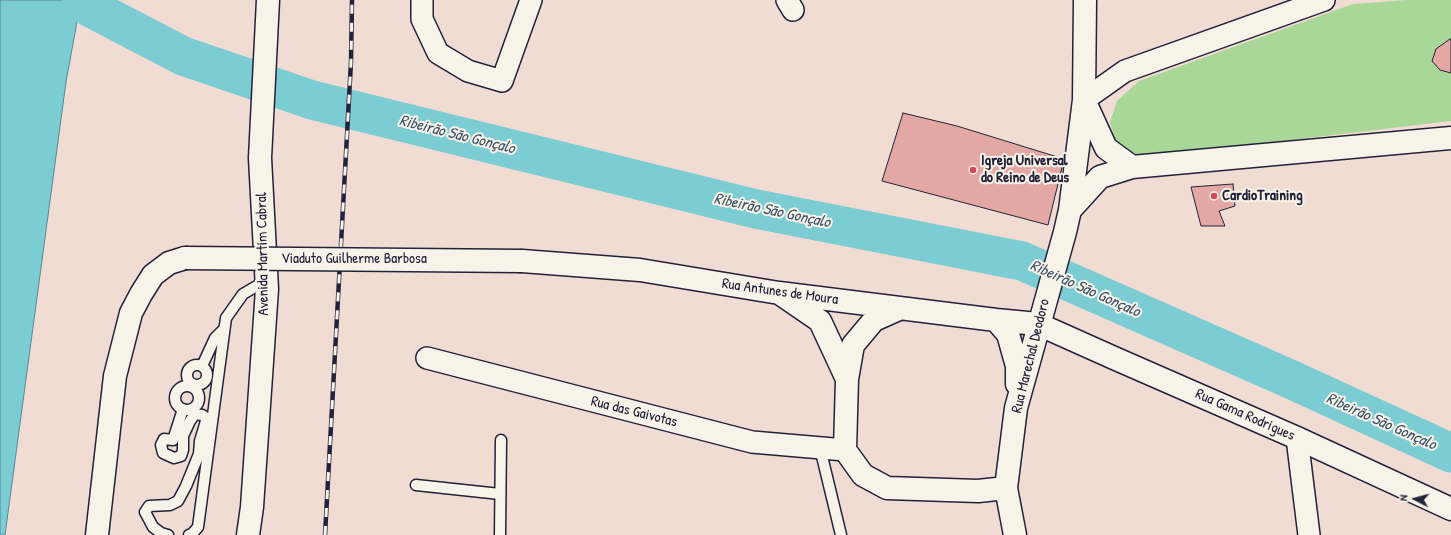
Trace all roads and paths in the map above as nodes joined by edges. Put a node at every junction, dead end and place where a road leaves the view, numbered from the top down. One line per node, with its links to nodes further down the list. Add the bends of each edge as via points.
1 (268, 0): 11 (street, Avenida Martim Cabral, via 260,158)
2 (422, 0): 3 (street, via 422,19 438,53 468,71 502,80)
3 (531, 0)
4 (1085, 0): 6 (street)
5 (1324, 0): 6 (street, via 1125,71)
6 (1084, 100): 8 (street, via 1106,148); 9 (street)
7 (1451, 138): 8 (street, Rua Marechal Deodoro)
8 (1132, 167): 9 (street, Rua Marechal Deodoro, via 1100,177)
9 (1070, 210): 15 (street, Rua Marechal Deodoro)
10 (522, 261): 12 (street, Rua Antunes de Moura, via 640,270); 33 (street, Viaduto Guilherme Barbosa, bridge, via 185,258 169,263 153,275 131,313 114,376)
11 (267, 280): 16 (lane, via 243,294 226,318); 31 (street, Avenida Martim Cabral)
12 (779, 293): 13 (street, Rua Antunes de Moura); 19 (street, via 820,321)
13 (900, 308): 14 (street, Rua Antunes de Moura); 19 (street, via 874,320 853,345)
14 (996, 320): 15 (street, Rua Antunes de Moura); 21 (street, via 1008,334 1017,366)
15 (1038, 324): 21 (street, Rua Marechal Deodoro); 23 (street, Rua Gama Rodrigues)
16 (224, 329): 18 (lane, via 215,338); 35 (lane, via 198,527)
17 (426, 358): 25 (street, Rua das Gaivotas, via 752,442)
18 (202, 366): 20 (lane, via 208,378 204,384); 20 (lane, via 194,365 187,372 186,375)
19 (847, 379): 26 (street)
20 (193, 386): 22 (lane, via 199,396 197,404 191,409); 22 (lane, via 181,387 176,393 175,401 179,408)
21 (1016, 408): 28 (street, Rua Marechal Deodoro)
22 (183, 409): 34 (lane, via 173,440 164,439 163,453 174,458 181,456 183,436 195,414 202,415 206,421 199,454 178,501 170,505 149,506 145,512 153,527)
23 (1297, 438): 32 (street, Rua Gama Rodrigues); 41 (street)
24 (501, 440): 30 (lane)
25 (820, 448): 26 (street, Rua das Gaivotas); 39 (lane)
26 (845, 450): 29 (street, via 863,475 887,488)
27 (416, 485): 30 (lane)
28 (1006, 488): 29 (street); 40 (street, Rua Marechal Deodoro)
29 (978, 491): 40 (street, via 997,504)
30 (500, 494): 38 (lane)
31 (252, 507): 36 (street); 37 (street, Avenida Martim Cabral)
32 (1451, 509)
33 (101, 532)
34 (168, 535)
35 (189, 535)
36 (235, 535)
37 (248, 535)
38 (500, 535)
39 (841, 535)
40 (1015, 535)
41 (1309, 535)

